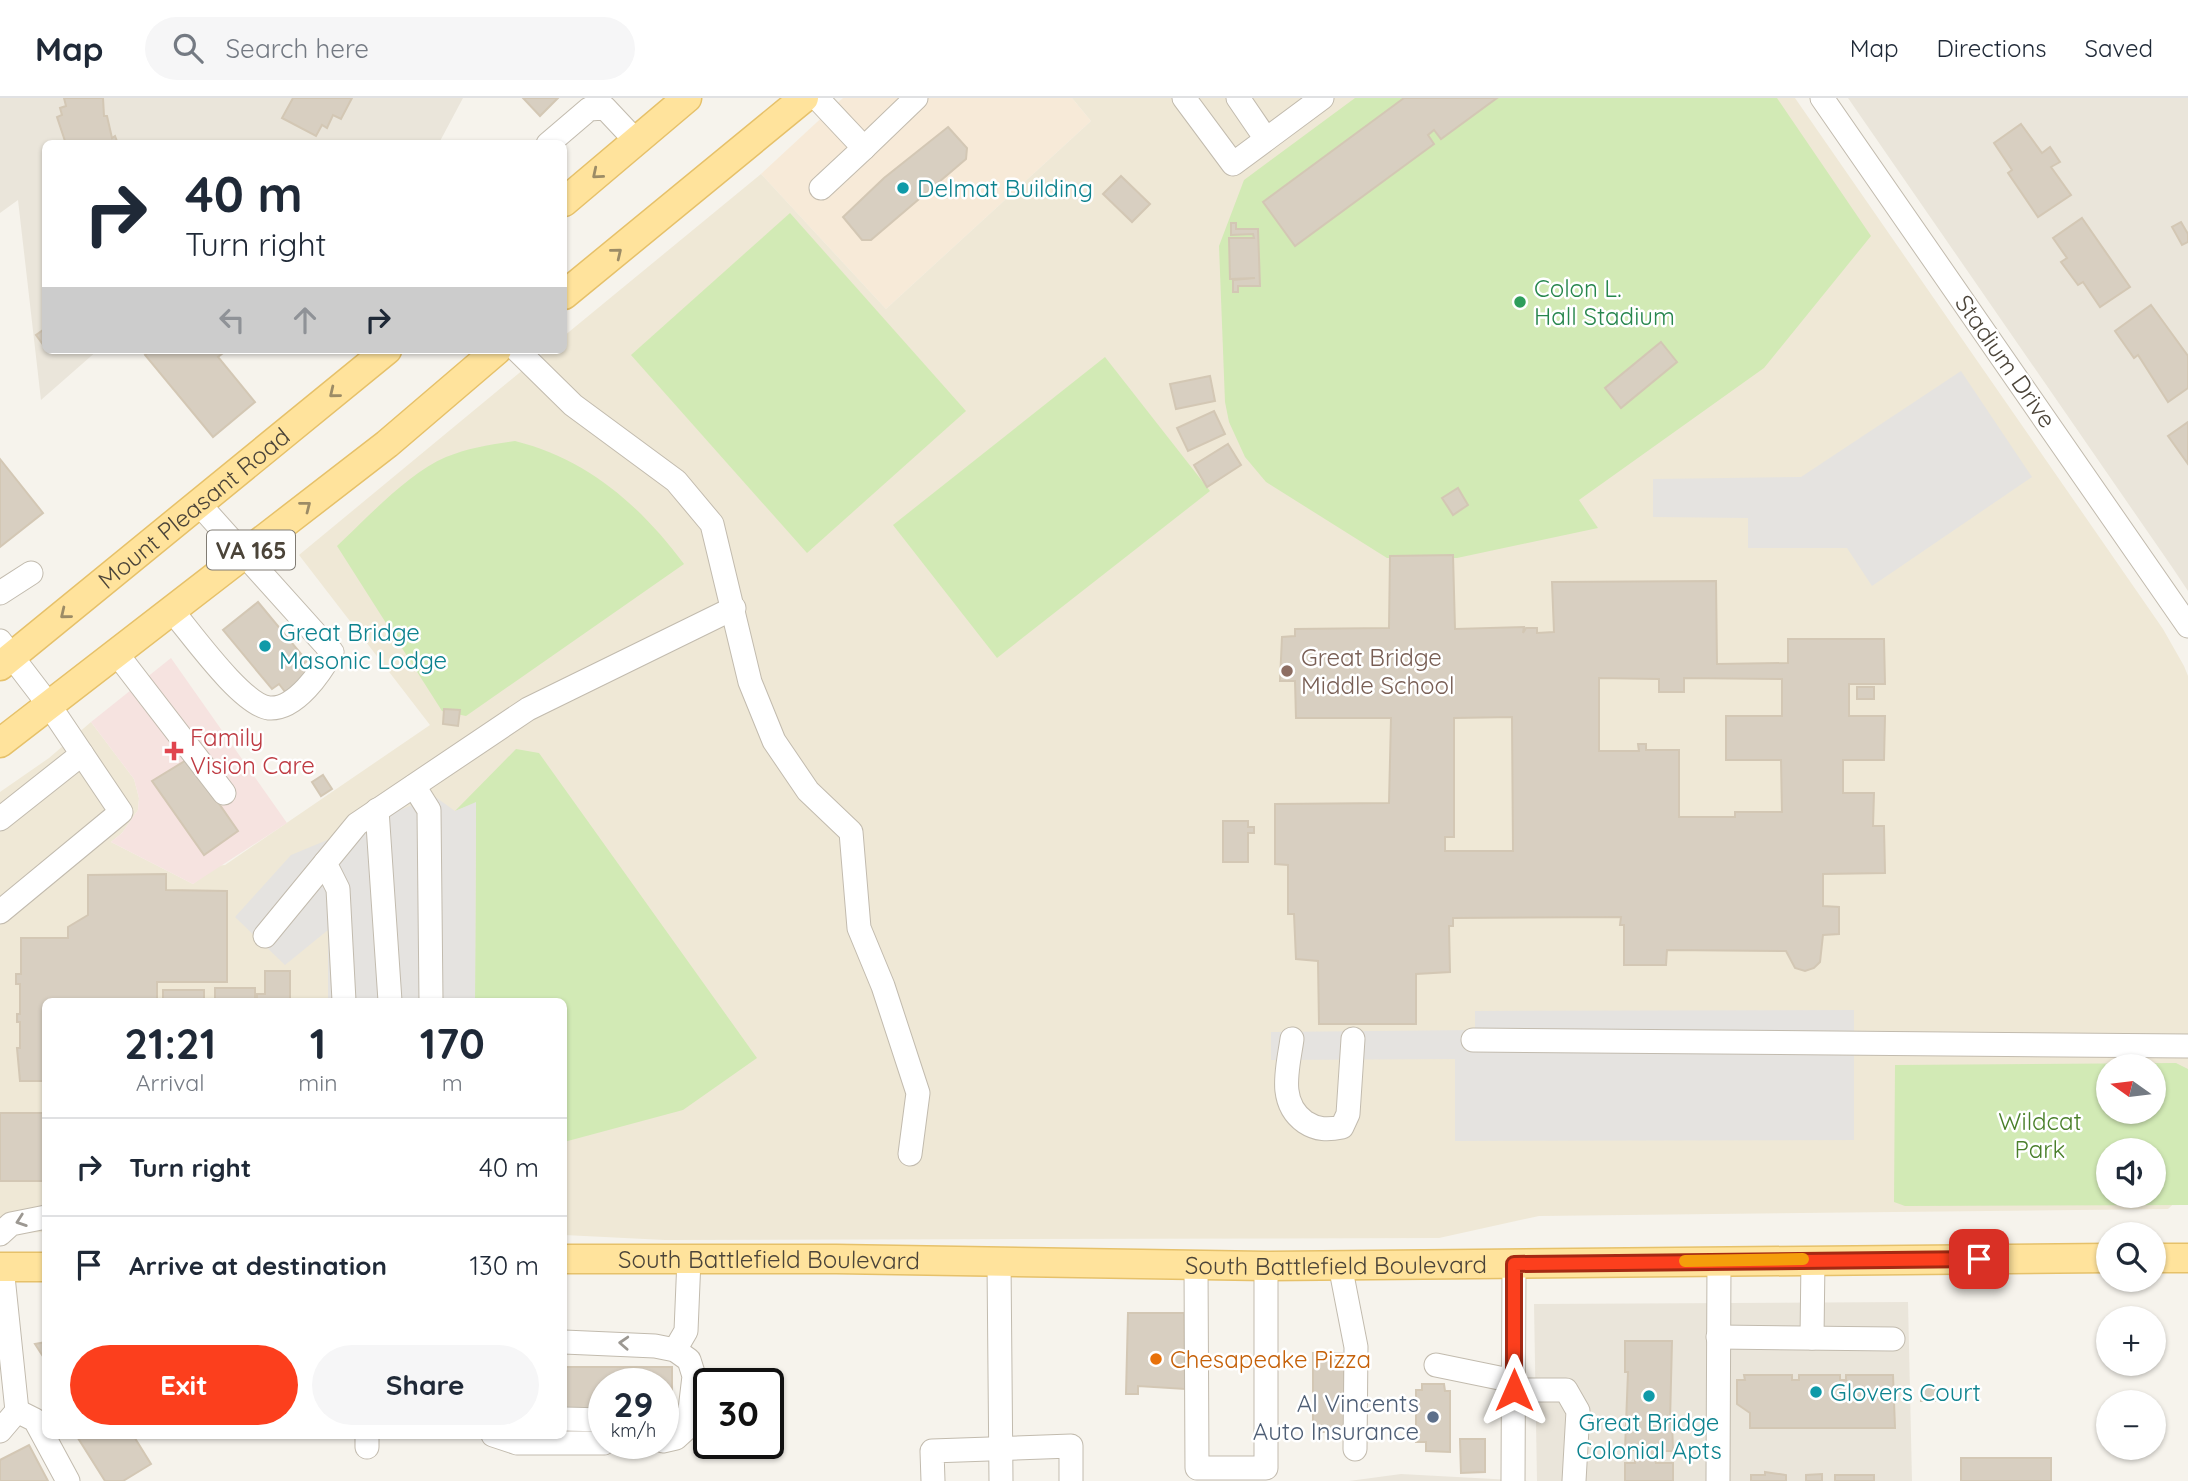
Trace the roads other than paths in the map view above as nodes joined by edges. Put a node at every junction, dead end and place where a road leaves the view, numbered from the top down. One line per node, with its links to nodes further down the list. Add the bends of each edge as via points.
1 (687, 98): 11 (main road)
2 (804, 98): 15 (main road, one-way to 2)
3 (817, 98): 12 (street)
4 (916, 98): 12 (street)
5 (1184, 98): 9 (street, via 1233,164)
6 (1238, 98): 9 (street)
7 (1322, 98): 9 (street)
8 (1822, 98): 25 (street, Stadium Drive)
9 (1266, 139)
10 (553, 140): 11 (street, via 589,109 605,108)
11 (636, 141): 14 (main road, one-way to 14)
12 (864, 148): 13 (street)
13 (821, 188)
14 (567, 199)
15 (567, 293)
16 (382, 354): 19 (main road, Mount Pleasant Road / VA 165, one-way to 19)
17 (491, 354): 20 (main road, VA 165, one-way to 17, via 387,444)
18 (521, 354): 23 (street, via 573,405 676,481 703,513 712,524)
19 (199, 504): 20 (street); 27 (main road, Mount Pleasant Road / VA 165, one-way to 27)
20 (246, 553): 24 (main road, VA 165); 24 (street, via 332,652 321,673 289,702 269,708 248,698)
21 (31, 573): 22 (street)
22 (0, 593)
23 (734, 608): 31 (street, via 528,709); 45 (street, via 750,682 774,741 808,791 851,832 859,928 918,1093)
24 (173, 612): 26 (main road, VA 165)
25 (2188, 626)
26 (117, 654): 28 (main road, VA 165); 32 (street)
27 (4, 655): 28 (street)
28 (49, 705): 29 (main road, VA 165); 30 (street)
29 (0, 743)
30 (82, 754): 34 (street); 36 (street, via 121,812)
31 (414, 786): 33 (street); 40 (street, via 429,810)
32 (224, 793)
33 (377, 810): 35 (street, via 356,824); 39 (street)
34 (0, 819)
35 (325, 863): 37 (street); 38 (street, via 338,889)
36 (0, 912)
37 (265, 936)
38 (344, 998)
39 (390, 998)
40 (431, 998)
41 (1292, 1039): 42 (street, via 1286,1098 1295,1115 1313,1128 1330,1129 1342,1126 1348,1114)
42 (1353, 1040)
43 (1473, 1040): 44 (street)
44 (2188, 1046)
45 (910, 1154)
46 (42, 1218): 47 (street, one-way to 47, via 11,1224)
47 (0, 1234)
48 (2096, 1258): 53 (main road, South Battlefield Boulevard)
49 (2166, 1258): 50 (main road)
50 (2188, 1258)
51 (567, 1259): 52 (main road, South Battlefield Boulevard)
52 (689, 1259): 55 (main road, South Battlefield Boulevard); 66 (street, via 686,1331)
53 (1813, 1259): 54 (main road, South Battlefield Boulevard); 63 (street)
54 (1719, 1261): 56 (main road, South Battlefield Boulevard); 62 (street)
55 (999, 1262): 58 (main road, South Battlefield Boulevard); 80 (street)
56 (1514, 1264): 57 (main road, South Battlefield Boulevard); 68 (street)
57 (1340, 1265): 59 (main road, South Battlefield Boulevard); 81 (street, via 1356,1347)
58 (1196, 1266): 59 (main road, South Battlefield Boulevard); 59 (street, via 1197,1468 1266,1468)
59 (1266, 1266)
60 (1, 1267): 61 (main road); 69 (street)
61 (42, 1267)
62 (1718, 1337): 63 (street); 88 (street)
63 (1812, 1338): 64 (street)
64 (1893, 1339)
65 (567, 1342): 66 (street, one-way to 65, via 628,1343)
66 (675, 1350): 72 (street, via 690,1360 694,1376)
67 (1436, 1365): 68 (street)
68 (1514, 1385): 86 (street); 87 (street, via 1566,1390 1574,1401 1578,1411)
69 (17, 1411): 74 (street); 75 (street, via 35,1420)
70 (567, 1419): 73 (street)
71 (679, 1419): 72 (street)
72 (690, 1419): 76 (street)
73 (588, 1420)
74 (0, 1431)
75 (42, 1433)
76 (679, 1435)
77 (45, 1439): 82 (street)
78 (505, 1439): 79 (street)
79 (588, 1443)
80 (1001, 1448): 83 (street, via 932,1451); 84 (street); 85 (street, via 1071,1446)
81 (1356, 1449)
82 (68, 1481)
83 (933, 1481)
84 (1001, 1481)
85 (1071, 1481)
86 (1513, 1481)
87 (1574, 1481)
88 (1718, 1481)

